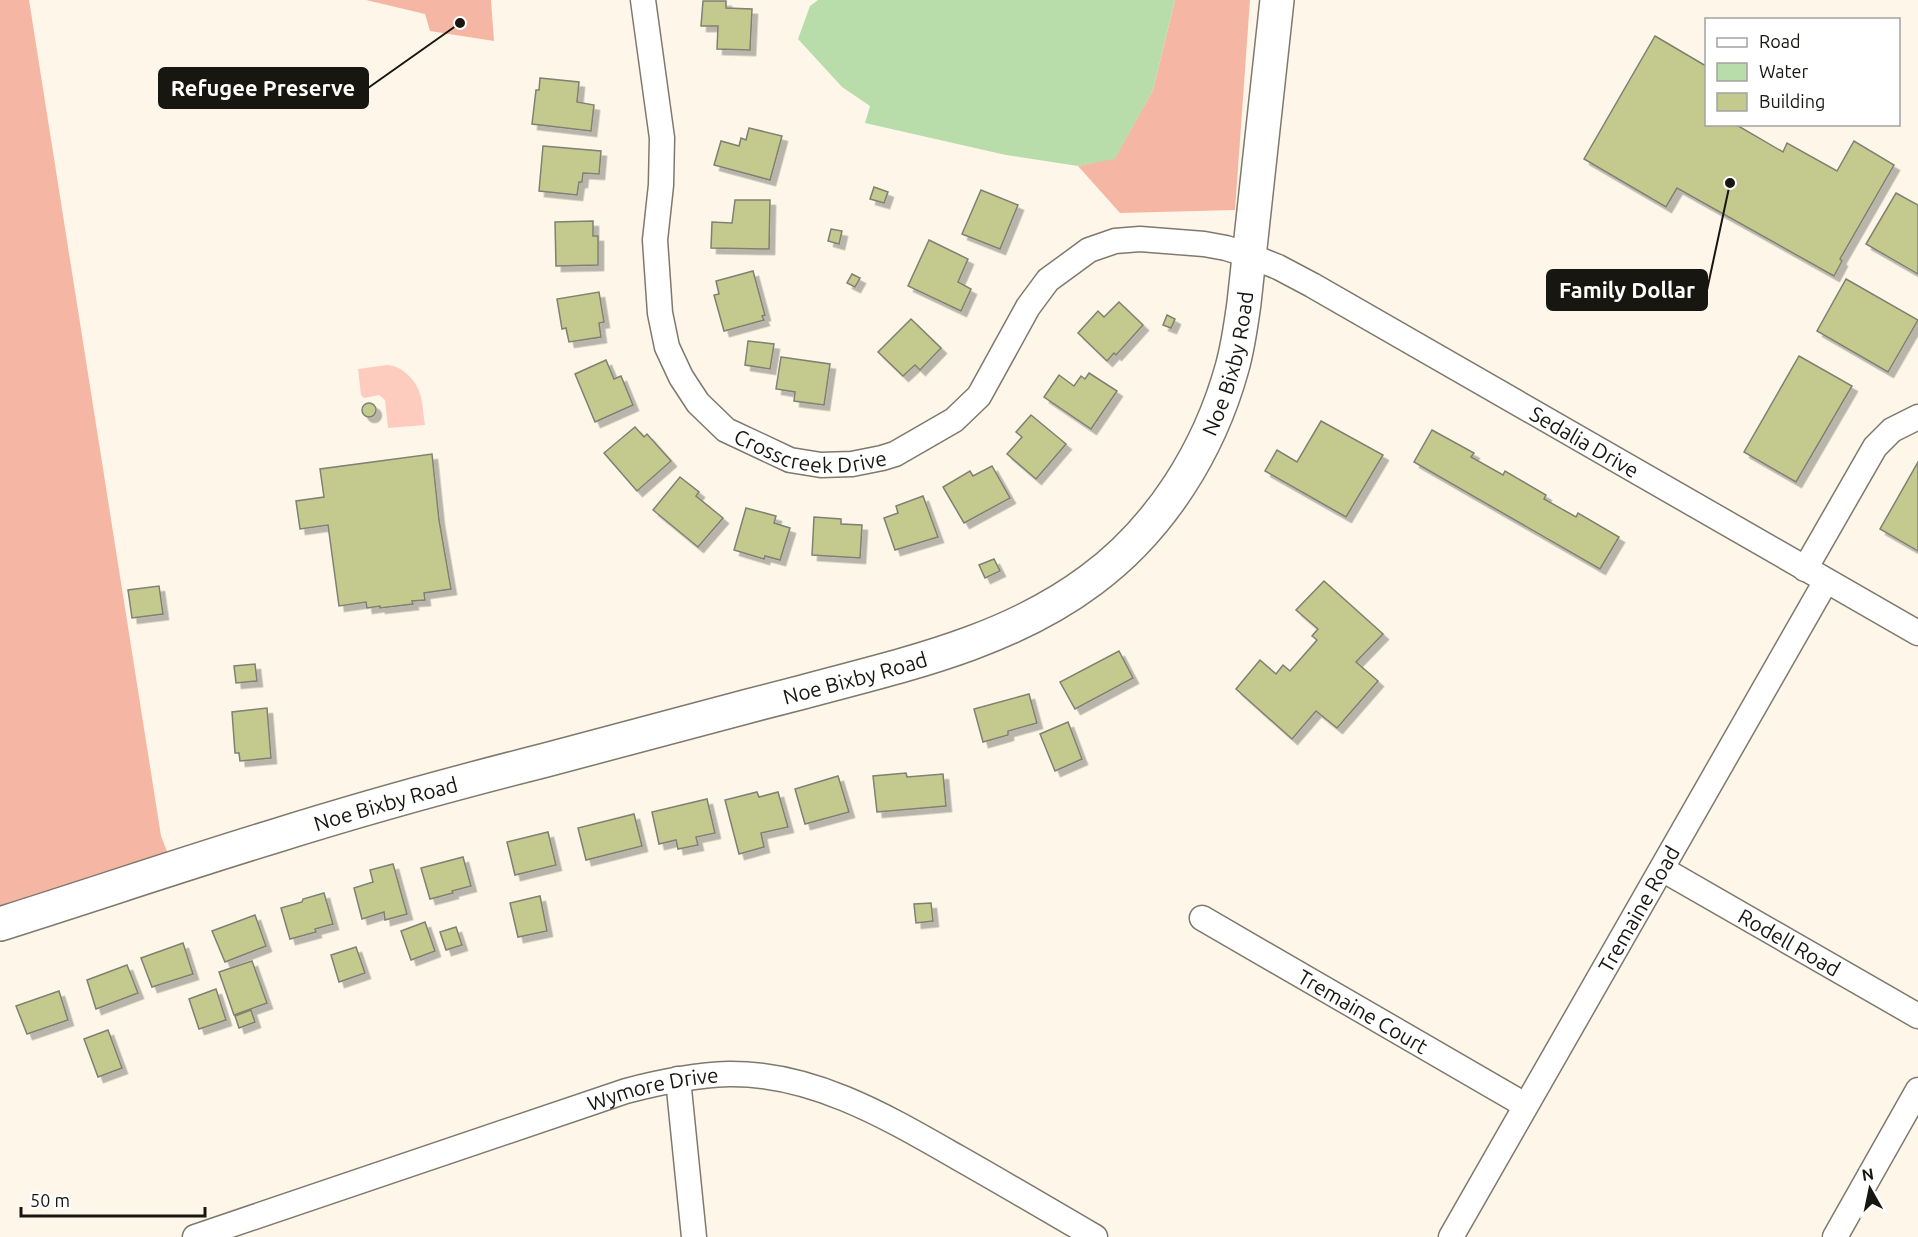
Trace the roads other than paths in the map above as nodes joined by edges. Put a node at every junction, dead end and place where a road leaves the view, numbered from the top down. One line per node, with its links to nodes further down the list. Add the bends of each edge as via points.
1 (643, 0): 3 (street, Crosscreek Drive, via 662,138 655,240 660,313 667,347 698,403 726,430 790,460 821,465 882,458 954,420 979,396 1048,280 1089,250 1115,241 1140,239 1204,244)
2 (1278, 0): 3 (street, Noe Bixby Road)
3 (1248, 255): 5 (street, Sedalia Drive, via 1312,285); 10 (street, Noe Bixby Road, via 1232,371 1208,434 1185,476 1163,509 1125,550 1095,577 1049,608 955,650 288,832)
4 (1918, 417): 5 (street, via 1892,430 1875,447)
5 (1805, 569): 6 (street, Sedalia Drive)
6 (1826, 581): 7 (street, Sedalia Drive); 8 (street, Tremaine Road)
7 (1918, 633)
8 (1662, 869): 11 (street, Rodell Road); 14 (street, Tremaine Road)
9 (1202, 918): 14 (street, Tremaine Court)
10 (0, 924)
11 (1918, 1016)
12 (678, 1079): 15 (street, Wymore Drive, via 626,1090); 16 (street); 17 (street, Wymore Drive, via 731,1074 790,1081 838,1095 887,1117)
13 (1918, 1090): 19 (street)
14 (1525, 1105): 18 (street, Tremaine Road)
15 (195, 1237)
16 (694, 1237)
17 (1095, 1237)
18 (1451, 1237)
19 (1835, 1237)

